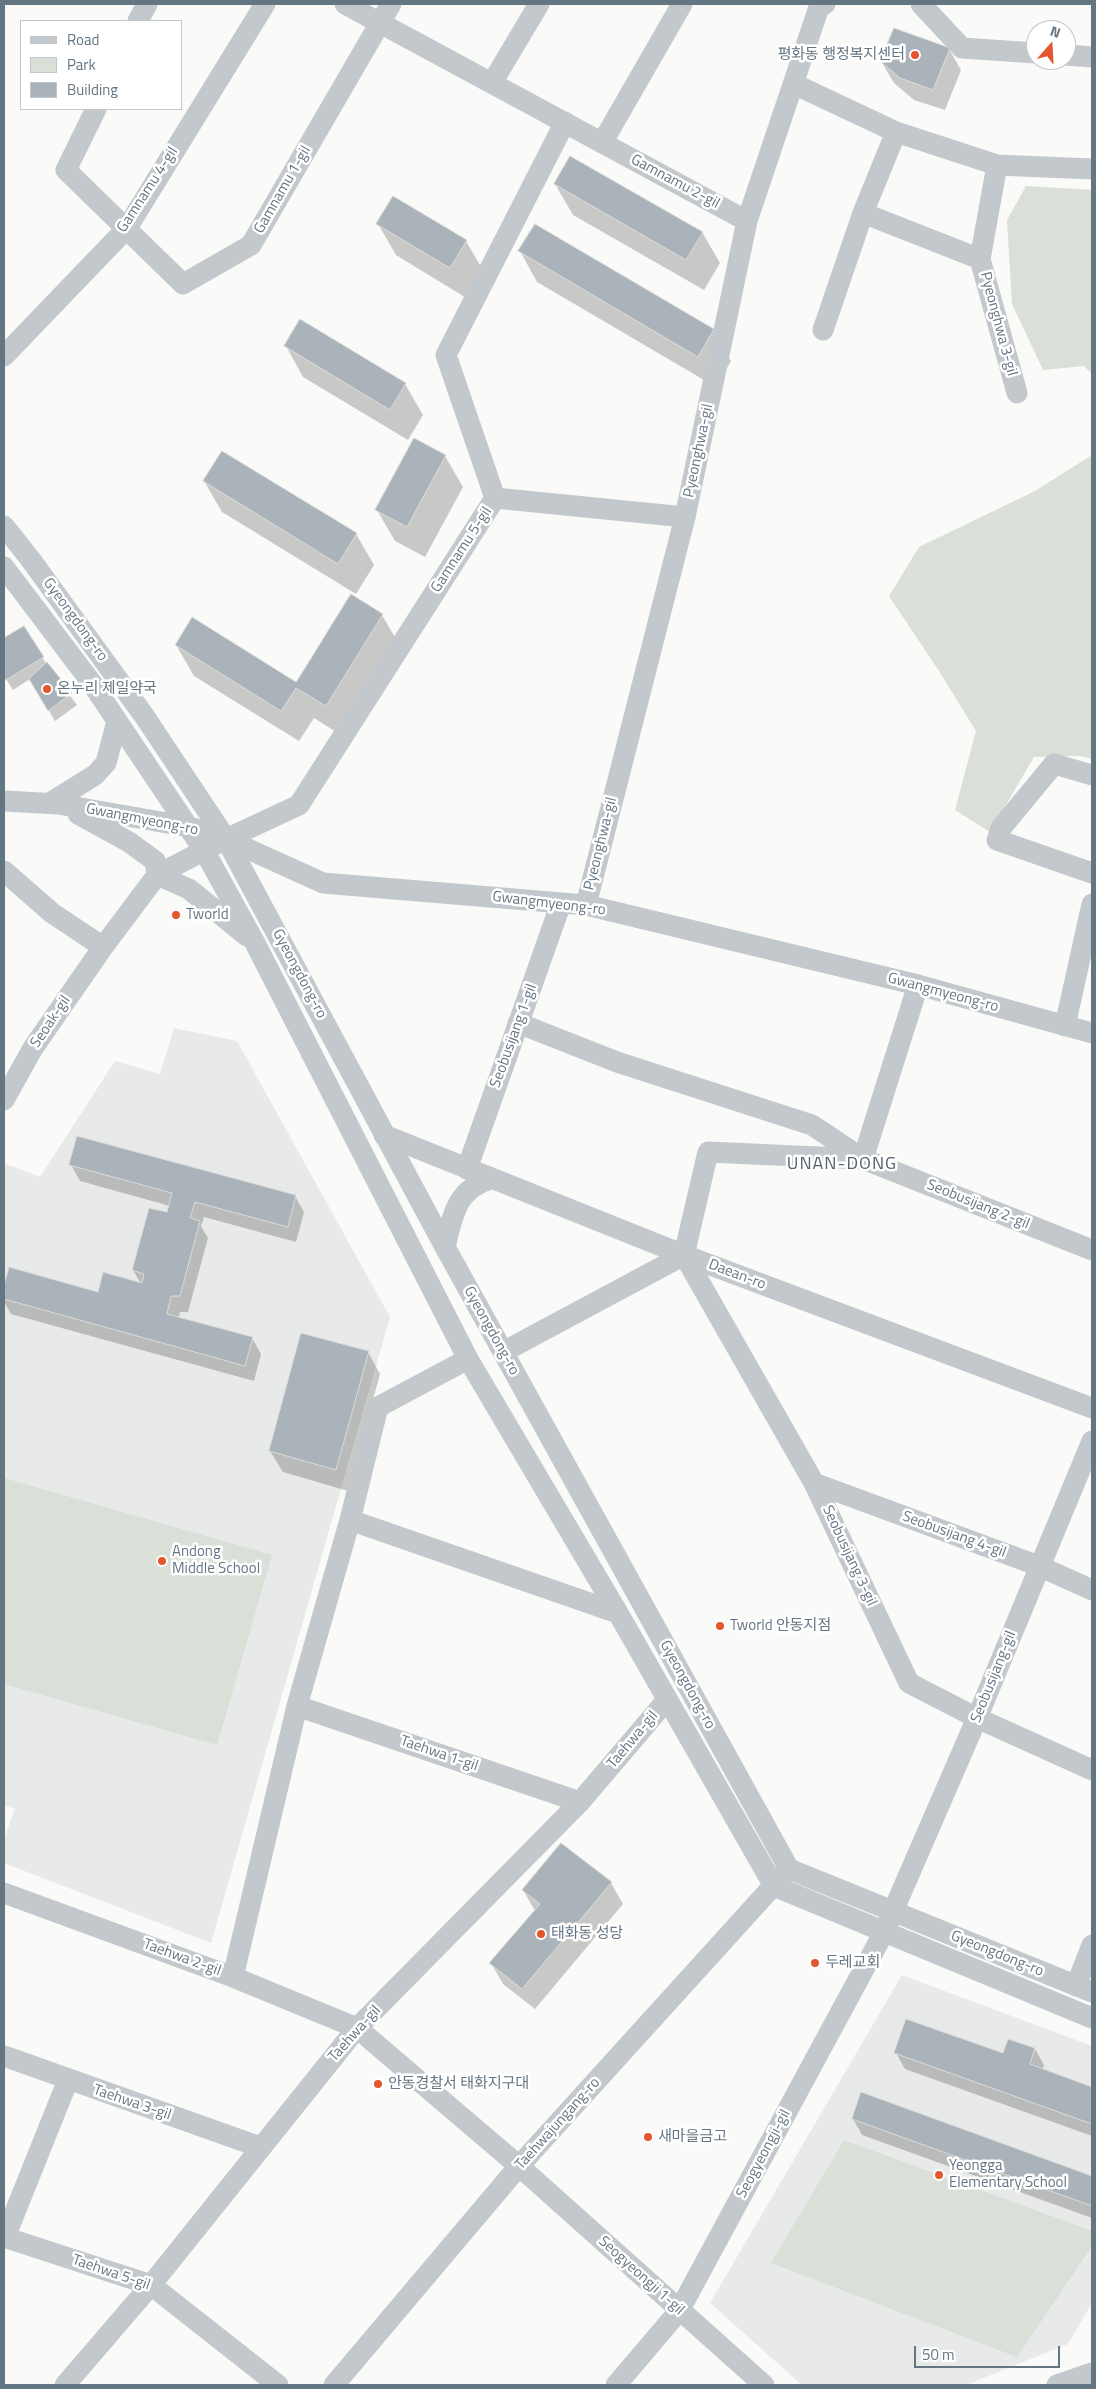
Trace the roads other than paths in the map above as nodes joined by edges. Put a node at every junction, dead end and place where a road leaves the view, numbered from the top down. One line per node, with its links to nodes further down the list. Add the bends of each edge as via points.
1 (147, 4): 9 (street)
2 (265, 4): 24 (street, Gamnamu 4-gil)
3 (345, 4): 10 (street, Gamnamu 2-gil)
4 (391, 4): 10 (street)
5 (539, 4): 14 (street)
6 (682, 4): 19 (street)
7 (921, 4): 11 (street, via 962,48)
8 (820, 5): 15 (street, Pyeonghwa-gil)
9 (139, 20)
10 (379, 22): 14 (street, Gamnamu 2-gil); 24 (street, Gamnamu 1-gil, via 251,244 183,284)
11 (1026, 52)
12 (1076, 56): 13 (street)
13 (1092, 57)
14 (492, 83): 17 (street, Gamnamu 2-gil)
15 (794, 84): 18 (street); 23 (street, Pyeonghwa-gil)
16 (96, 110): 24 (street, Gamnamu 1-gil, via 66,170)
17 (565, 122): 19 (street, Gamnamu 2-gil); 29 (street, Gamnamu 5-gil, via 446,355)
18 (896, 132): 20 (street); 22 (street)
19 (602, 142): 23 (street, Gamnamu 2-gil)
20 (997, 166): 21 (street); 25 (street, Pyeonghwa 3-gil)
21 (1092, 169)
22 (864, 213): 25 (street); 26 (street)
23 (747, 221): 30 (street, Pyeonghwa-gil)
24 (127, 228): 27 (street, Gamnamu 4-gil)
25 (980, 259): 28 (street, Pyeonghwa 3-gil)
26 (823, 330)
27 (4, 356)
28 (1017, 393)
29 (495, 498): 30 (street); 38 (street, Gamnamu 5-gil, via 299,805)
30 (685, 517): 45 (street, Pyeonghwa-gil)
31 (4, 526): 38 (street, Gyeongdong-ro, via 145,717)
32 (5, 572): 33 (street, Gyeongdong-ro, via 91,682)
33 (117, 721): 36 (street, via 106,763 95,775); 37 (street, Gyeongdong-ro)
34 (1092, 775): 41 (street, via 1054,764 1001,828 997,840)
35 (4, 801): 36 (street, Gwangmyeong-ro)
36 (54, 804): 37 (street, Gwangmyeong-ro); 42 (street, via 96,822 136,847 156,861)
37 (190, 827): 38 (street, Gwangmyeong-ro); 39 (street, Gyeongdong-ro)
38 (226, 838): 39 (street, Seoak-gil); 43 (street, Gwangmyeong-ro, via 323,883); 53 (street, Gyeongdong-ro)
39 (205, 852): 42 (street, Seoak-gil); 46 (street, Gyeongdong-ro)
40 (4, 871): 47 (street, via 52,913)
41 (1092, 873)
42 (158, 875): 46 (street, via 189,889); 47 (street, Seoak-gil)
43 (561, 903): 45 (street, Gwangmyeong-ro); 49 (street, Seobusijang 1-gil)
44 (1092, 904): 50 (street)
45 (586, 905): 48 (street, Gwangmyeong-ro)
46 (255, 943): 61 (street, Gyeongdong-ro)
47 (103, 947): 52 (street, Seoak-gil, via 33,1048)
48 (918, 985): 50 (street, Gwangmyeong-ro); 54 (street)
49 (518, 1023): 54 (street, via 617,1062 812,1124); 55 (street, Seobusijang 1-gil)
50 (1065, 1026): 51 (street, Gwangmyeong-ro)
51 (1092, 1033)
52 (4, 1100)
53 (384, 1135): 55 (street, Daean-ro); 57 (street, Gyeongdong-ro)
54 (863, 1159): 58 (street, Seobusijang 2-gil); 59 (street, Seobusijang 2-gil, via 708,1152)
55 (467, 1169): 56 (street, Daean-ro)
56 (491, 1179): 57 (street, via 469,1188 458,1202); 59 (street, Daean-ro)
57 (445, 1247): 60 (street, Gyeongdong-ro)
58 (1092, 1250)
59 (684, 1255): 60 (street); 62 (street, Daean-ro); 64 (street, Seobusijang 3-gil)
60 (503, 1352): 74 (street, Gyeongdong-ro)
61 (468, 1359): 65 (street, via 378,1406); 68 (street, Gyeongdong-ro)
62 (1092, 1408)
63 (1092, 1442): 66 (street, Seobusijang-gil)
64 (814, 1483): 66 (street, Seobusijang 4-gil); 71 (street, Seobusijang 3-gil, via 909,1683)
65 (350, 1520): 68 (street); 70 (street)
66 (1040, 1566): 67 (street, Seobusijang 4-gil); 71 (street, Seobusijang-gil)
67 (1092, 1590)
68 (618, 1613): 69 (street, Gyeongdong-ro)
69 (666, 1701): 73 (street, Taehwa-gil); 75 (street, Gyeongdong-ro)
70 (297, 1706): 73 (street, Taehwa 1-gil); 80 (street)
71 (977, 1718): 72 (street, Seobusijang 3-gil); 77 (street, Seobusijang-gil)
72 (1092, 1770)
73 (580, 1802): 83 (street, Taehwa-gil)
74 (789, 1869): 75 (street, Taehwajungang-ro); 77 (street, Gyeongdong-ro)
75 (774, 1886): 78 (street, Gyeongdong-ro); 87 (street, Taehwajungang-ro)
76 (4, 1893): 80 (street, Taehwa 2-gil)
77 (893, 1911): 78 (street, Seogyeongji-gil); 81 (street, Gyeongdong-ro)
78 (884, 1932): 82 (street, Gyeongdong-ro); 90 (street, Seogyeongji-gil)
79 (1092, 1946): 81 (street)
80 (233, 1976): 83 (street, Taehwa 2-gil)
81 (1084, 1989)
82 (1092, 2018)
83 (358, 2028): 86 (street, Taehwa-gil); 87 (street, Taehwa 2-gil)
84 (4, 2056): 85 (street, Taehwa 3-gil)
85 (68, 2080): 86 (street, Taehwa 3-gil); 88 (street)
86 (260, 2148): 89 (street, Taehwa-gil)
87 (519, 2166): 90 (street, Seogyeongji 1-gil); 94 (street, Taehwajungang-ro)
88 (5, 2237): 89 (street, Taehwa 5-gil)
89 (151, 2284): 92 (street, Taehwa-gil); 93 (street, Taehwa 5-gil)
90 (679, 2311): 95 (street, Seogyeongji-gil); 96 (street, Seogyeongji 1-gil)
91 (1092, 2373): 97 (street)
92 (65, 2385)
93 (278, 2385)
94 (334, 2385)
95 (616, 2385)
96 (764, 2385)
97 (1057, 2385)

